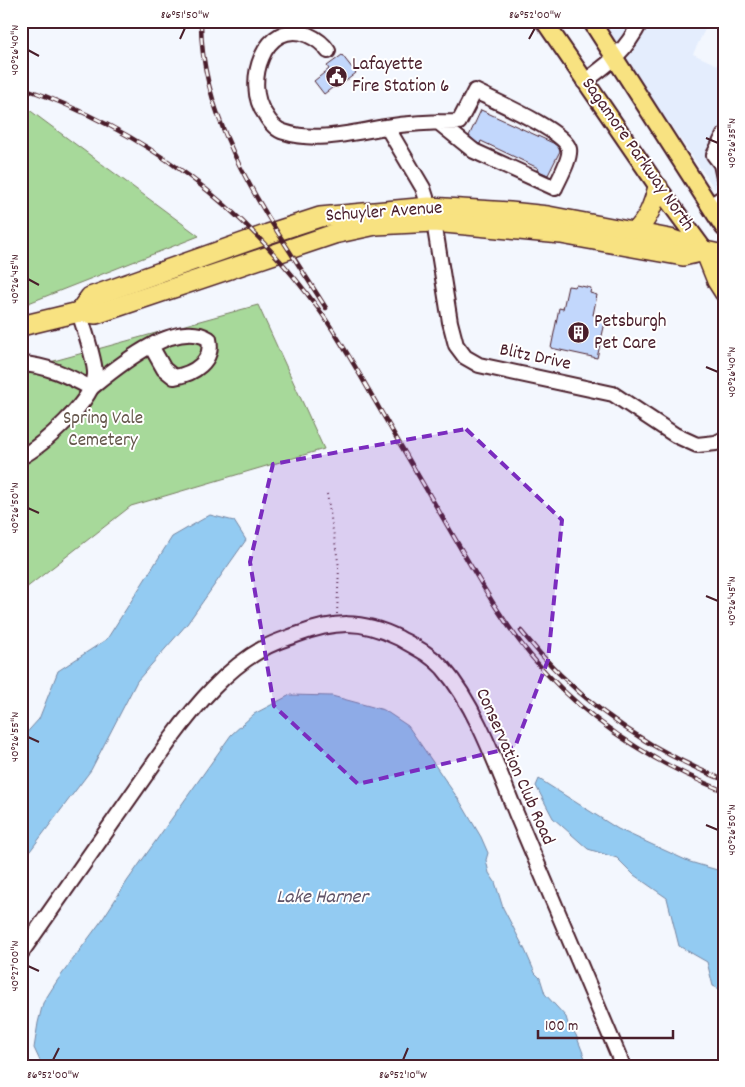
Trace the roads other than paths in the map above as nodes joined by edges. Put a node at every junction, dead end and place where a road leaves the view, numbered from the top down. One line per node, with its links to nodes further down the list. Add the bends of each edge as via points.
1 (544, 21): 6 (main road, Sagamore Parkway North)
2 (591, 21): 5 (main road, Sagamore Parkway North)
3 (638, 23): 5 (street, via 627,46)
4 (328, 51): 8 (street, via 322,43 298,31 277,36 259,60 256,92 260,109 282,132 295,135 350,134)
5 (615, 60): 6 (street); 13 (main road, Sagamore Parkway North)
6 (584, 82): 11 (main road, Sagamore Parkway North)
7 (438, 122): 7 (street, via 459,122 475,91 553,131 568,145 569,155 555,188 474,151); 8 (street)
8 (387, 127): 14 (street, Blitz Drive, via 423,188)
9 (724, 135): 10 (street, via 714,155 721,164)
10 (724, 178)
11 (658, 187): 16 (highway, via 652,208); 17 (main road, Sagamore Parkway North)
12 (724, 187): 13 (street)
13 (719, 198): 15 (main road, Sagamore Parkway North)
14 (432, 214): 16 (highway, Schuyler Avenue, via 510,212); 17 (highway, Schuyler Avenue, via 683,256); 19 (highway, Schuyler Avenue, via 334,234 96,314); 24 (street, Blitz Drive, via 450,322 456,345 465,357 479,365 613,394 697,446)
15 (724, 228)
16 (634, 233): 17 (highway, Schuyler Avenue, via 670,239)
17 (715, 253): 18 (highway, Sagamore Parkway North, via 717,281)
18 (724, 292)
19 (79, 312): 20 (highway, Schuyler Avenue); 23 (street, via 95,376)
20 (21, 326)
21 (151, 346): 23 (street)
22 (21, 364): 23 (street, via 49,368)
23 (91, 388): 25 (street, via 68,420)
24 (724, 439)
25 (21, 457)
26 (21, 953): 27 (street, Conservation Club Road, via 155,762 204,699 240,665 264,648 330,624 360,624 390,634 425,652 457,686 495,762)
27 (623, 1066)

